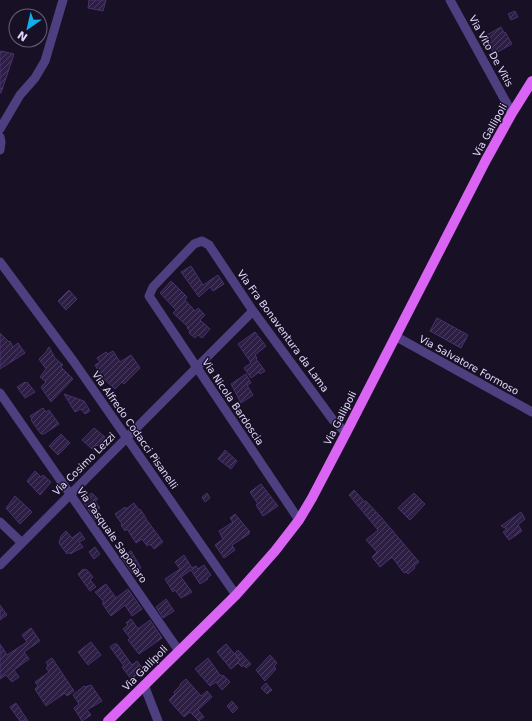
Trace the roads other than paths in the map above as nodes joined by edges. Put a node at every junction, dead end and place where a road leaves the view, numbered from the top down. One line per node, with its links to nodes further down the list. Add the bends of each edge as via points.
1 (63, 0): 5 (street, via 45,61 35,78 20,95)
2 (450, 0): 4 (street, Via Vito De Vitis)
3 (532, 81): 4 (main road, Via Gallipoli)
4 (512, 113): 11 (main road, Via Gallipoli)
5 (0, 129)
6 (0, 137): 7 (street)
7 (0, 150)
8 (202, 241): 10 (street, Via Fra Bonaventura da Lama, via 208,245); 12 (street, Via Nicola Bardoscia, via 194,244 153,287 149,296)
9 (0, 262): 16 (street, Via Alfredo Codacci Pisanelli)
10 (253, 311): 12 (street, Via Cosimo Lezzi); 15 (street, Via Fra Bonaventura da Lama)
11 (395, 336): 14 (street, Via Salvatore Formoso); 15 (main road, Via Gallipoli)
12 (196, 368): 16 (street, Via Cosimo Lezzi); 18 (street, Via Nicola Bardoscia)
13 (0, 393): 17 (street, Via Pasquale Saponaro)
14 (532, 412)
15 (346, 434): 18 (main road, Via Gallipoli)
16 (127, 437): 17 (street, Via Cosimo Lezzi); 22 (street, Via Alfredo Codacci Pisanelli)
17 (70, 494): 20 (street, Via Cosimo Lezzi); 23 (street, Via Pasquale Saponaro)
18 (299, 520): 22 (main road, Via Gallipoli)
19 (0, 522): 20 (street)
20 (22, 543): 21 (street, Via Cosimo Lezzi)
21 (0, 565)
22 (236, 595): 23 (main road, Via Gallipoli)
23 (179, 651): 24 (main road, Via Gallipoli)
24 (144, 686): 25 (main road, Via Gallipoli); 26 (street)
25 (108, 721)
26 (158, 721)

